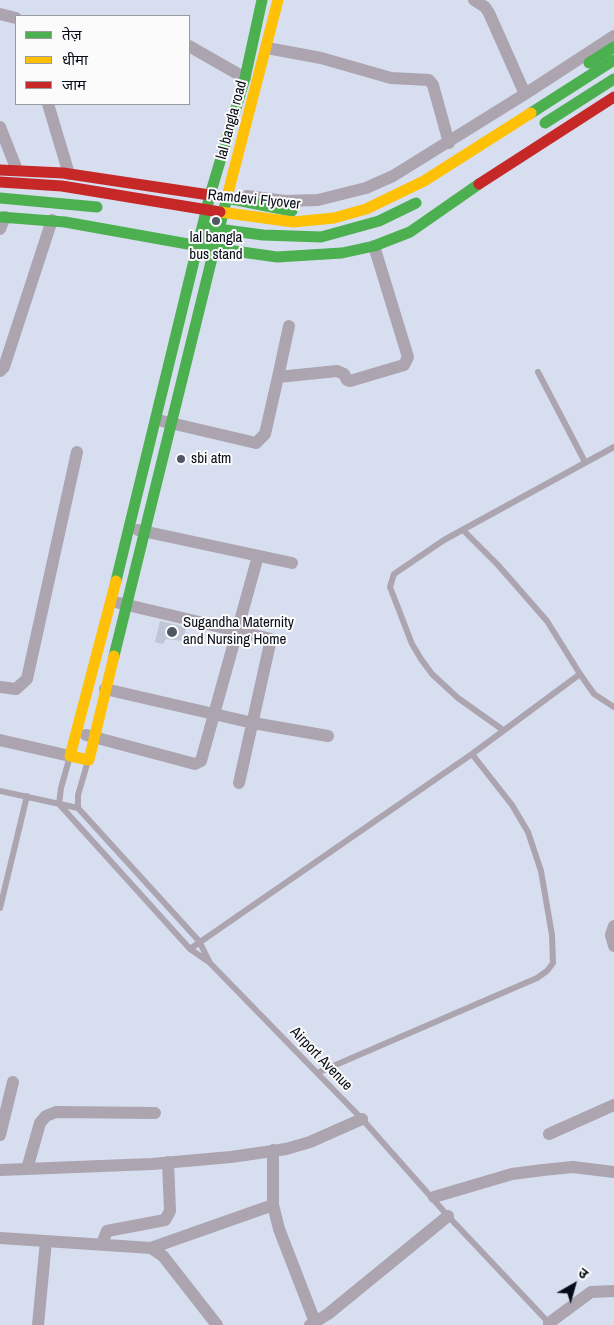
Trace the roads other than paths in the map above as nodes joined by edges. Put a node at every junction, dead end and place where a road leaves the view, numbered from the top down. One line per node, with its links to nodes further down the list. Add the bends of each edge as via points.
1 (262, 0): 11 (main road, lal bangla road)
2 (278, 0): 9 (main road, lal bangla road)
3 (480, 2): 13 (street, via 489,13)
4 (0, 14): 5 (street)
5 (15, 18)
6 (614, 36): 13 (street)
7 (190, 47): 11 (street)
8 (614, 47): 24 (main road, via 383,195 336,208 303,212 273,209)
9 (268, 48): 18 (street, via 320,58 391,78 429,80); 24 (main road, lal bangla road)
10 (614, 60): 22 (main road, Ramdevi Flyover, bridge, via 424,181 366,209 334,218 300,221 264,219 62,186)
11 (245, 78): 23 (main road, lal bangla road)
12 (614, 79): 17 (main road, bridge)
13 (525, 94): 18 (street)
14 (614, 96): 33 (main road, via 501,168 410,232)
15 (48, 105): 21 (street)
16 (0, 127): 20 (street)
17 (532, 131)
18 (449, 143): 24 (street, via 394,176 337,196 285,201)
19 (0, 170): 20 (main road)
20 (17, 170): 21 (main road)
21 (69, 174): 23 (main road)
22 (0, 182)
23 (210, 195): 24 (main road); 32 (main road, lal bangla road)
24 (227, 196): 34 (main road, lal bangla road)
25 (426, 197): 30 (main road, Ramdevi Flyover, bridge, via 379,221 321,236 263,235)
26 (0, 198): 27 (main road, bridge)
27 (106, 208)
28 (2, 217): 29 (main road); 31 (street)
29 (52, 220): 32 (main road); 38 (street)
30 (190, 224)
31 (0, 230)
32 (199, 246): 34 (main road); 36 (main road, lal bangla road)
33 (374, 246): 34 (main road, via 342,253 277,257); 40 (street, via 408,361 350,381 337,371)
34 (216, 249): 37 (main road, lal bangla road)
35 (289, 326): 40 (street)
36 (179, 329): 37 (main road); 41 (main road, lal bangla road)
37 (194, 334): 42 (main road, lal bangla road)
38 (0, 371)
39 (538, 372): 47 (lane)
40 (278, 377): 42 (street, via 265,434 256,443)
41 (157, 419): 42 (street); 45 (main road, lal bangla road)
42 (170, 423): 46 (main road, lal bangla road)
43 (614, 447): 47 (lane)
44 (77, 452): 56 (street, via 27,679 16,689)
45 (149, 455): 46 (main road); 48 (main road, lal bangla road)
46 (161, 458): 48 (main road, lal bangla road)
47 (585, 462): 49 (lane)
48 (137, 530): 50 (street); 52 (main road); 53 (main road)
49 (462, 530): 55 (lane, via 547,621); 61 (lane, via 400,568 394,574 390,587 412,644 432,674 458,698)
50 (258, 556): 51 (street); 54 (street)
51 (292, 563)
52 (111, 602): 53 (street); 62 (main road)
53 (126, 605): 54 (street); 57 (main road)
54 (237, 632): 59 (street); 60 (street, via 267,636 272,641)
55 (580, 674): 58 (lane, via 594,694); 61 (lane)
56 (0, 687)
57 (106, 689): 59 (street); 64 (main road)
58 (614, 706)
59 (214, 713): 60 (street); 64 (street, via 201,761 195,764)
60 (253, 723): 63 (street); 69 (street)
61 (503, 730): 66 (lane)
62 (77, 732): 64 (street); 67 (main road)
63 (328, 736)
64 (94, 738): 68 (main road)
65 (0, 740): 67 (street)
66 (472, 754): 76 (lane); 80 (lane, via 512,805 528,832 541,871 552,936 553,963 537,978)
67 (70, 756): 68 (main road); 72 (lane)
68 (89, 760): 73 (lane, via 78,795)
69 (239, 783)
70 (0, 791): 71 (lane)
71 (27, 796): 72 (lane); 74 (lane)
72 (59, 804): 73 (lane); 78 (lane)
73 (78, 808): 76 (lane, Airport Avenue)
74 (0, 908)
75 (614, 926): 77 (street, via 611,935)
76 (199, 941): 78 (lane); 79 (lane, Airport Avenue)
77 (614, 946)
78 (190, 949): 79 (lane)
79 (210, 963): 80 (lane, Airport Avenue)
80 (317, 1072): 84 (lane, Airport Avenue)
81 (13, 1082): 86 (street)
82 (614, 1105): 85 (street)
83 (155, 1113): 89 (street, via 56,1112 46,1116 40,1123)
84 (362, 1119): 87 (street, via 324,1137); 92 (lane, Airport Avenue)
85 (549, 1134)
86 (0, 1135)
87 (273, 1150): 88 (street); 93 (street)
88 (168, 1162): 89 (street); 97 (street, via 170,1211 165,1220 108,1231)
89 (27, 1169): 90 (street)
90 (0, 1170)
91 (614, 1172): 92 (street, via 573,1167 512,1174)
92 (434, 1197): 94 (lane, Airport Avenue)
93 (273, 1205): 98 (street); 100 (street, via 278,1229)
94 (448, 1216): 100 (street); 101 (lane, Airport Avenue)
95 (0, 1238): 96 (street)
96 (46, 1241): 97 (street); 102 (street)
97 (102, 1244): 98 (street)
98 (151, 1248): 103 (street, via 163,1256)
99 (614, 1291): 101 (street, via 590,1292)
100 (312, 1324)
101 (550, 1324)
102 (38, 1325)
103 (217, 1325)

